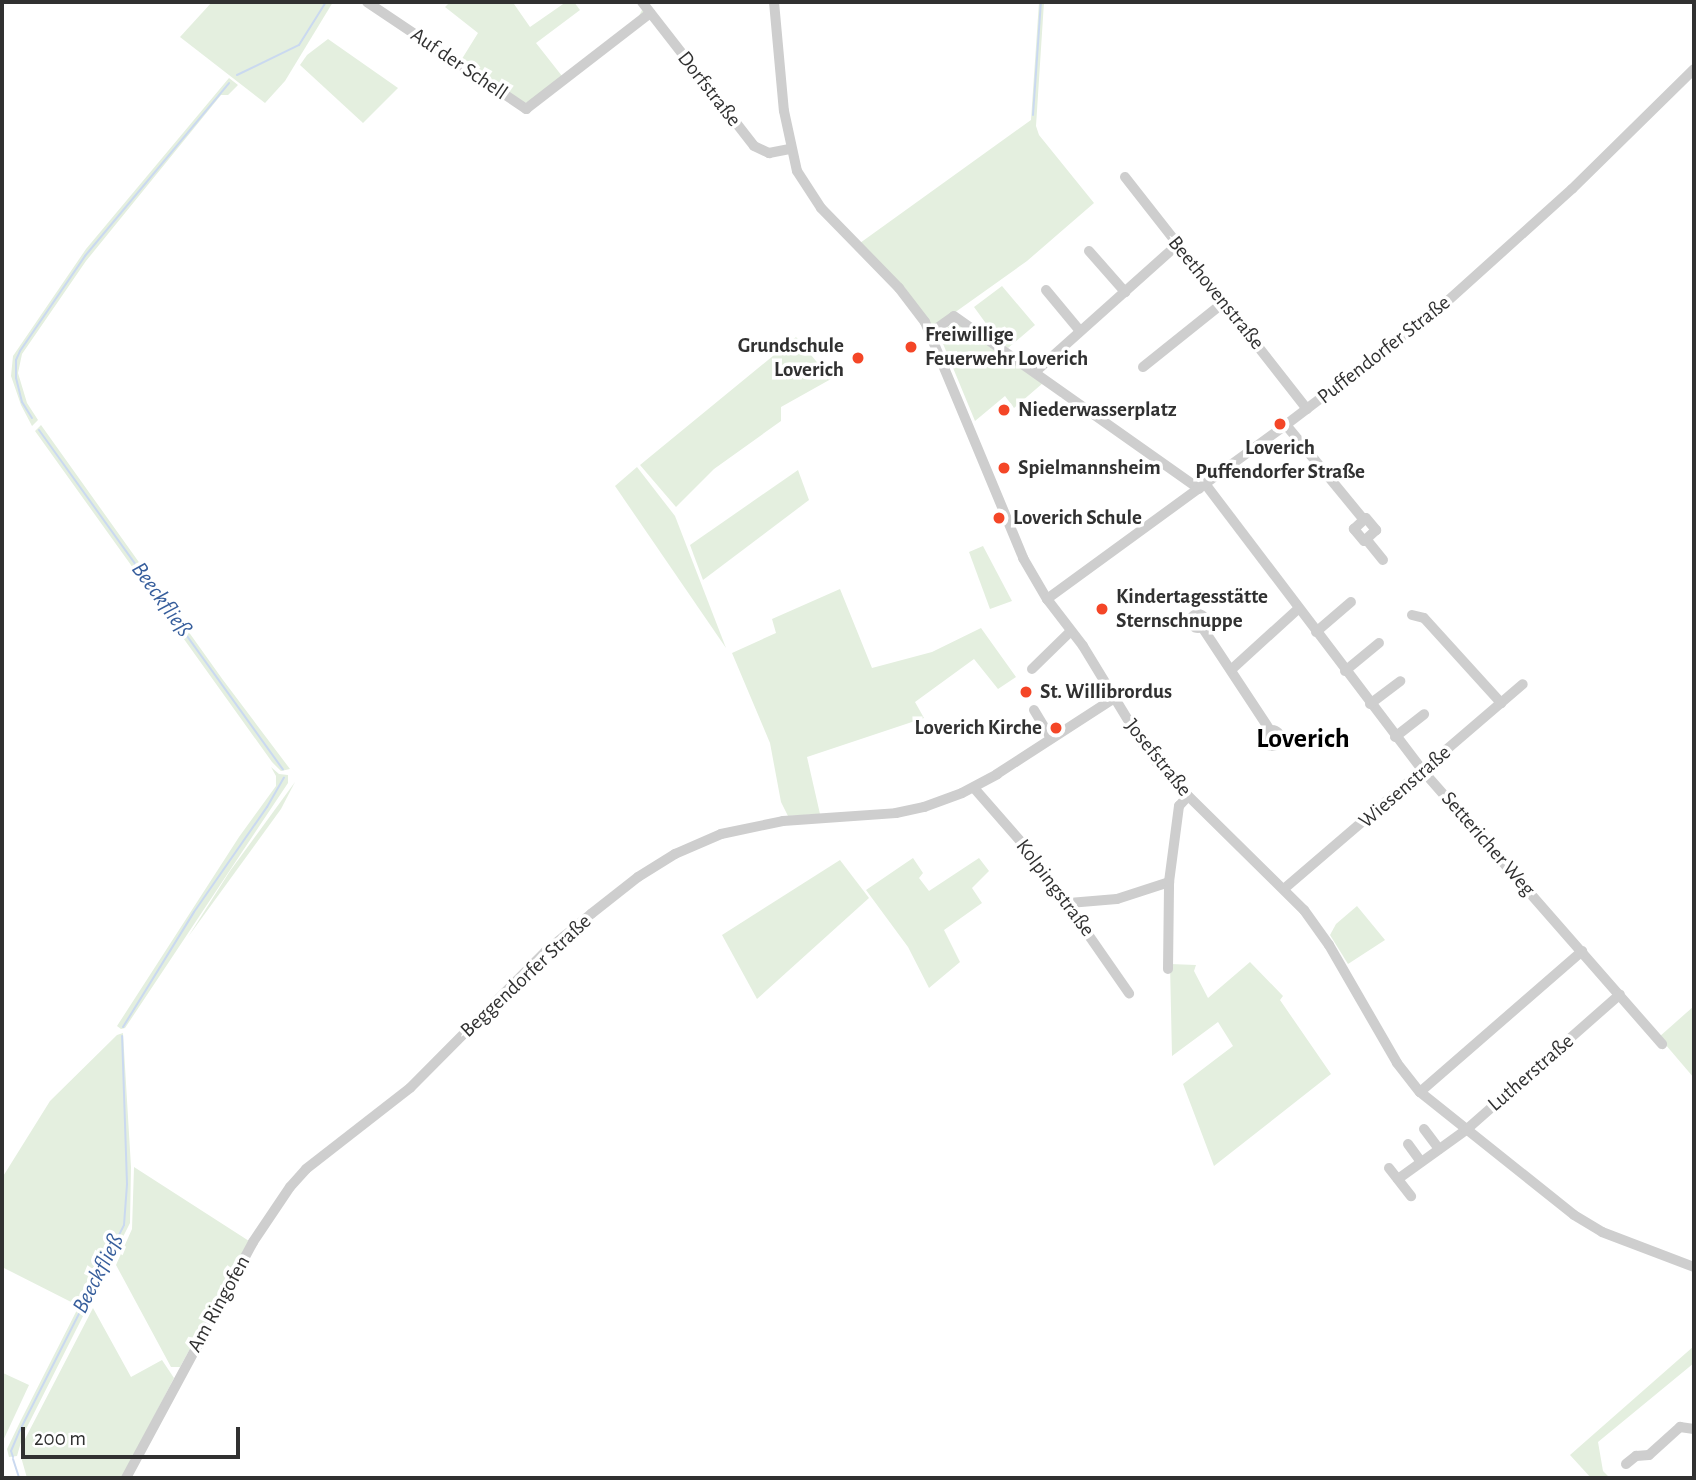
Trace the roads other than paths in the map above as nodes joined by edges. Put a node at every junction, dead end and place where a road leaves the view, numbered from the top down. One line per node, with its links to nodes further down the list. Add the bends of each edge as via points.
1 (367, 2): 4 (street, Auf der Schell, via 526,109)
2 (642, 2): 4 (street, Dorfstraße)
3 (774, 2): 6 (street, Josefstraße)
4 (650, 13): 6 (street, Dorfstraße, via 754,146 769,153)
5 (1694, 69): 17 (street, Puffendorfer Straße, via 1486,269)
6 (790, 149): 14 (street, Josefstraße, via 810,193 914,304)
7 (1125, 177): 8 (street, Beethovenstraße)
8 (1177, 245): 11 (street); 12 (street, Beethovenstraße)
9 (1089, 251): 11 (street)
10 (1046, 290): 13 (street)
11 (1125, 292): 13 (street)
12 (1224, 302): 15 (street); 17 (street, Beethovenstraße)
13 (1080, 331): 16 (street)
14 (930, 333): 16 (street, Settericher Weg, via 954,316); 21 (street, Josefstraße, via 1004,519)
15 (1143, 367)
16 (1035, 372): 19 (street, Settericher Weg)
17 (1307, 409): 18 (street, Puffendorfer Straße)
18 (1286, 425): 19 (street, Puffendorfer Straße); 20 (street, via 1376,530 1366,540)
19 (1202, 487): 21 (street, Puffendorfer Straße); 23 (street, Settericher Weg)
20 (1383, 560)
21 (1047, 599): 26 (street, Josefstraße)
22 (1351, 602): 27 (street)
23 (1298, 609): 27 (street, Settericher Weg); 30 (street)
24 (1412, 615): 35 (street, via 1424,618)
25 (1202, 627): 30 (street)
26 (1071, 631): 29 (street); 34 (street, Josefstraße)
27 (1316, 632): 31 (street, Settericher Weg)
28 (1379, 643): 31 (street)
29 (1032, 669)
30 (1232, 669): 39 (street)
31 (1345, 671): 36 (street, Settericher Weg)
32 (1400, 681): 36 (street)
33 (1523, 684): 35 (street, Wiesenstraße)
34 (1112, 699): 41 (street, Beggendorfer Straße); 44 (street, Josefstraße, via 1145,748)
35 (1502, 703): 42 (street, Wiesenstraße)
36 (1370, 704): 40 (street, Settericher Weg)
37 (1034, 710): 41 (street)
38 (1424, 714): 40 (street)
39 (1270, 730)
40 (1395, 737): 42 (street, Settericher Weg)
41 (1051, 738): 43 (street, Beggendorfer Straße)
42 (1423, 771): 46 (street, Wiesenstraße); 48 (street, Settericher Weg)
43 (974, 788): 47 (street, Kolpingstraße); 57 (street, Beggendorfer Straße, via 896,813 742,828 675,854 567,933 410,1088)
44 (1188, 796): 45 (street, via 1179,806); 46 (street, Josefstraße)
45 (1169, 882): 47 (street, via 1117,899); 49 (street)
46 (1285, 888): 53 (street, Josefstraße, via 1318,929 1397,1063)
47 (1069, 903): 50 (street, Kolpingstraße)
48 (1582, 951): 51 (street, Settericher Weg); 53 (street)
49 (1168, 969)
50 (1129, 993)
51 (1620, 994): 52 (street, Settericher Weg); 55 (street, Lutherstraße)
52 (1662, 1044)
53 (1420, 1092): 55 (street, Josefstraße)
54 (1424, 1129): 58 (street)
55 (1466, 1130): 58 (street, Lutherstraße); 63 (street, Josefstraße, via 1592,1226)
56 (1408, 1144): 59 (street)
57 (334, 1146): 66 (street, Am Ringofen, via 306,1169 272,1210)
58 (1439, 1149): 59 (street, Lutherstraße)
59 (1421, 1162): 61 (street, Lutherstraße)
60 (1390, 1168): 61 (street)
61 (1398, 1180): 62 (street)
62 (1411, 1196)
63 (1694, 1266)
64 (1694, 1429): 65 (street, via 1680,1427 1648,1455 1636,1455)
65 (1626, 1464)
66 (126, 1478)

